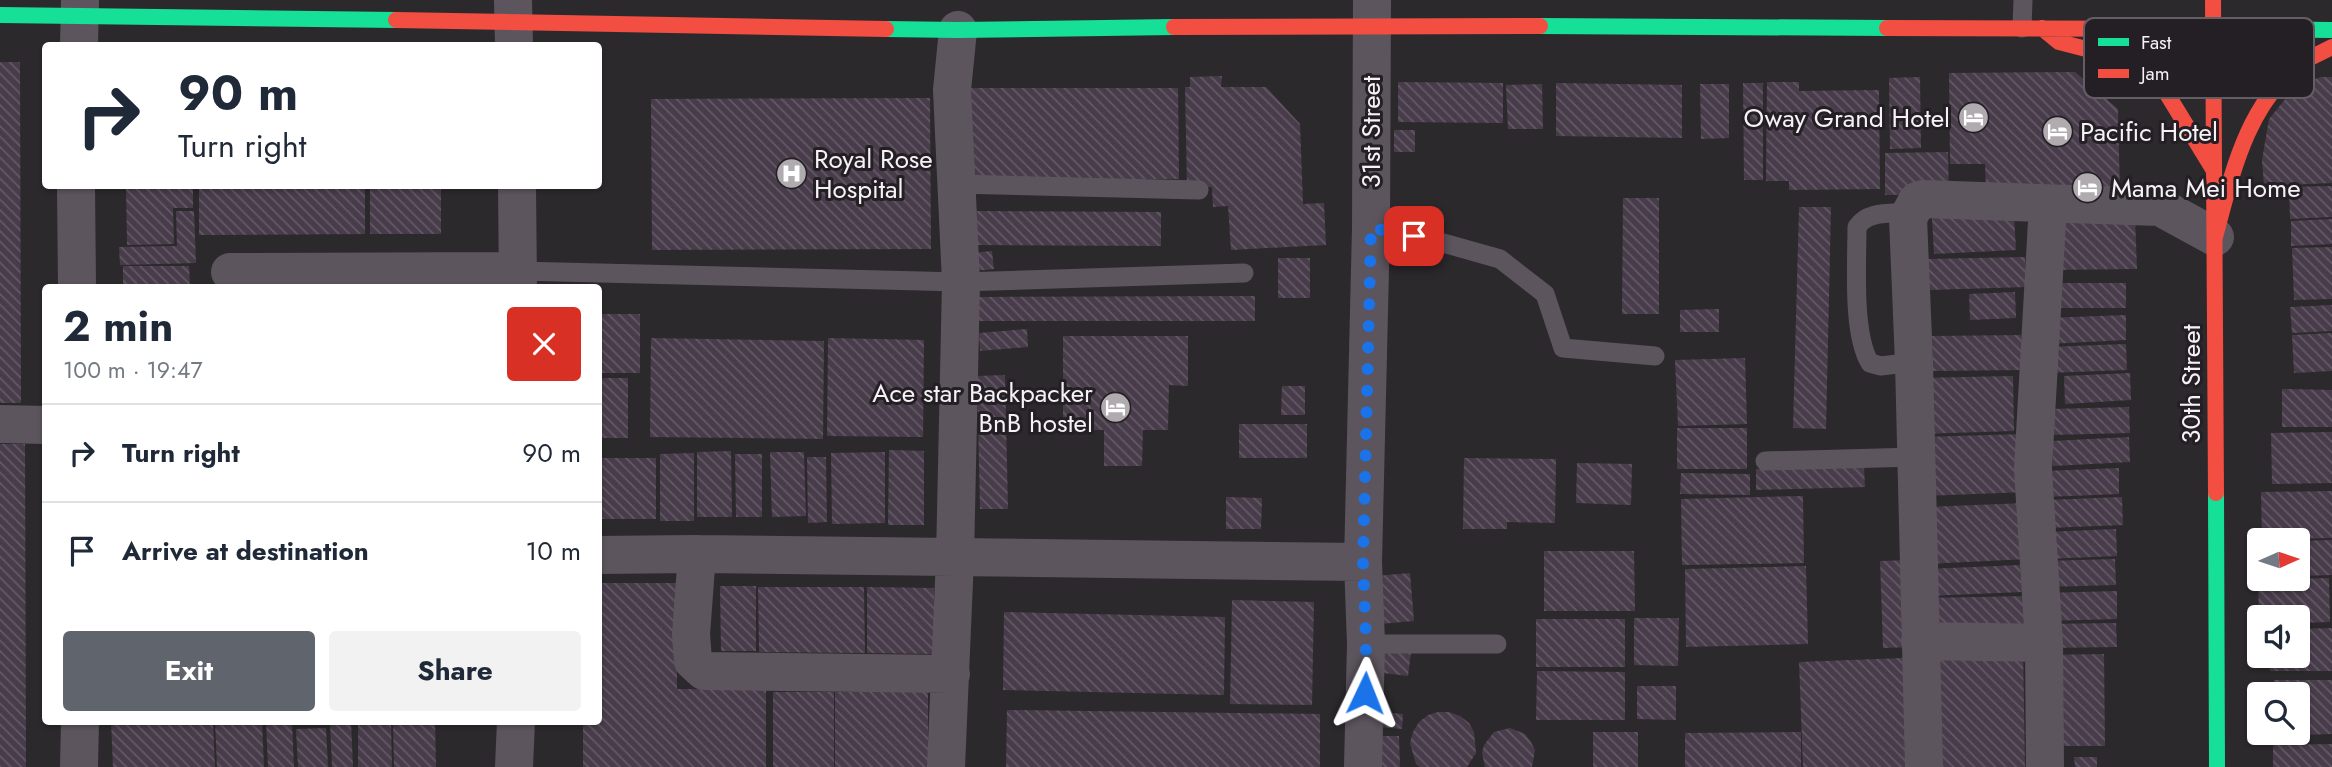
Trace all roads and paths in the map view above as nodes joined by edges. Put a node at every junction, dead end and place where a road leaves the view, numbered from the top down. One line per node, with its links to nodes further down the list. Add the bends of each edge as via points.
1 (2023, 0): 8 (lane)
2 (2213, 0): 5 (main road, 30th Street)
3 (1372, 12): 8 (main road); 11 (main road); 27 (street, 31st Street)
4 (0, 15): 6 (main road)
5 (2213, 18)
6 (79, 21): 7 (main road)
7 (513, 22): 11 (main road)
8 (2022, 28): 9 (main road)
9 (2042, 28): 10 (main road); 15 (main road, via 2059,42)
10 (2084, 28)
11 (958, 30): 21 (street, via 952,90)
12 (2314, 30): 13 (main road)
13 (2332, 30)
14 (2332, 47): 16 (main road)
15 (2084, 49)
16 (2314, 56)
17 (2170, 98): 20 (main road)
18 (2213, 98): 20 (main road, 30th Street)
19 (2269, 98): 28 (main road, via 2241,147)
20 (2213, 169): 28 (main road, 30th Street)
21 (956, 184): 24 (lane); 32 (street)
22 (76, 189): 33 (street)
23 (517, 189): 31 (street)
24 (1199, 190)
25 (2048, 204): 26 (street, via 1923,199); 28 (street, via 2161,206); 46 (street, via 2033,469)
26 (1911, 212): 35 (street, via 1906,226); 35 (lane, via 1869,216 1857,227 1858,315 1863,352 1870,363)
27 (1371, 228): 34 (lane, via 1500,259 1545,294 1563,348); 43 (street, 31st Street)
28 (2216, 237): 57 (main road, 30th Street)
29 (230, 272): 31 (street)
30 (1244, 273): 32 (lane)
31 (518, 279): 32 (lane)
32 (961, 282): 42 (street)
33 (76, 284)
34 (1655, 356)
35 (1914, 362): 38 (street)
36 (0, 424): 37 (street)
37 (42, 425)
38 (1916, 457): 39 (lane); 44 (street)
39 (1765, 461)
40 (696, 554): 41 (street); 42 (street); 48 (street, via 691,634 693,661 704,671)
41 (602, 555)
42 (955, 558): 43 (street); 48 (street)
43 (1363, 562): 45 (street, 31st Street)
44 (1920, 641): 46 (street); 55 (street)
45 (1366, 643): 47 (lane); 54 (street, 31st Street)
46 (2045, 643): 56 (street)
47 (1497, 644)
48 (951, 674): 53 (street)
49 (80, 725): 51 (street)
50 (516, 725): 52 (street)
51 (79, 767)
52 (514, 767)
53 (946, 767)
54 (1363, 767)
55 (1924, 767)
56 (2045, 767)
57 (2217, 767)

